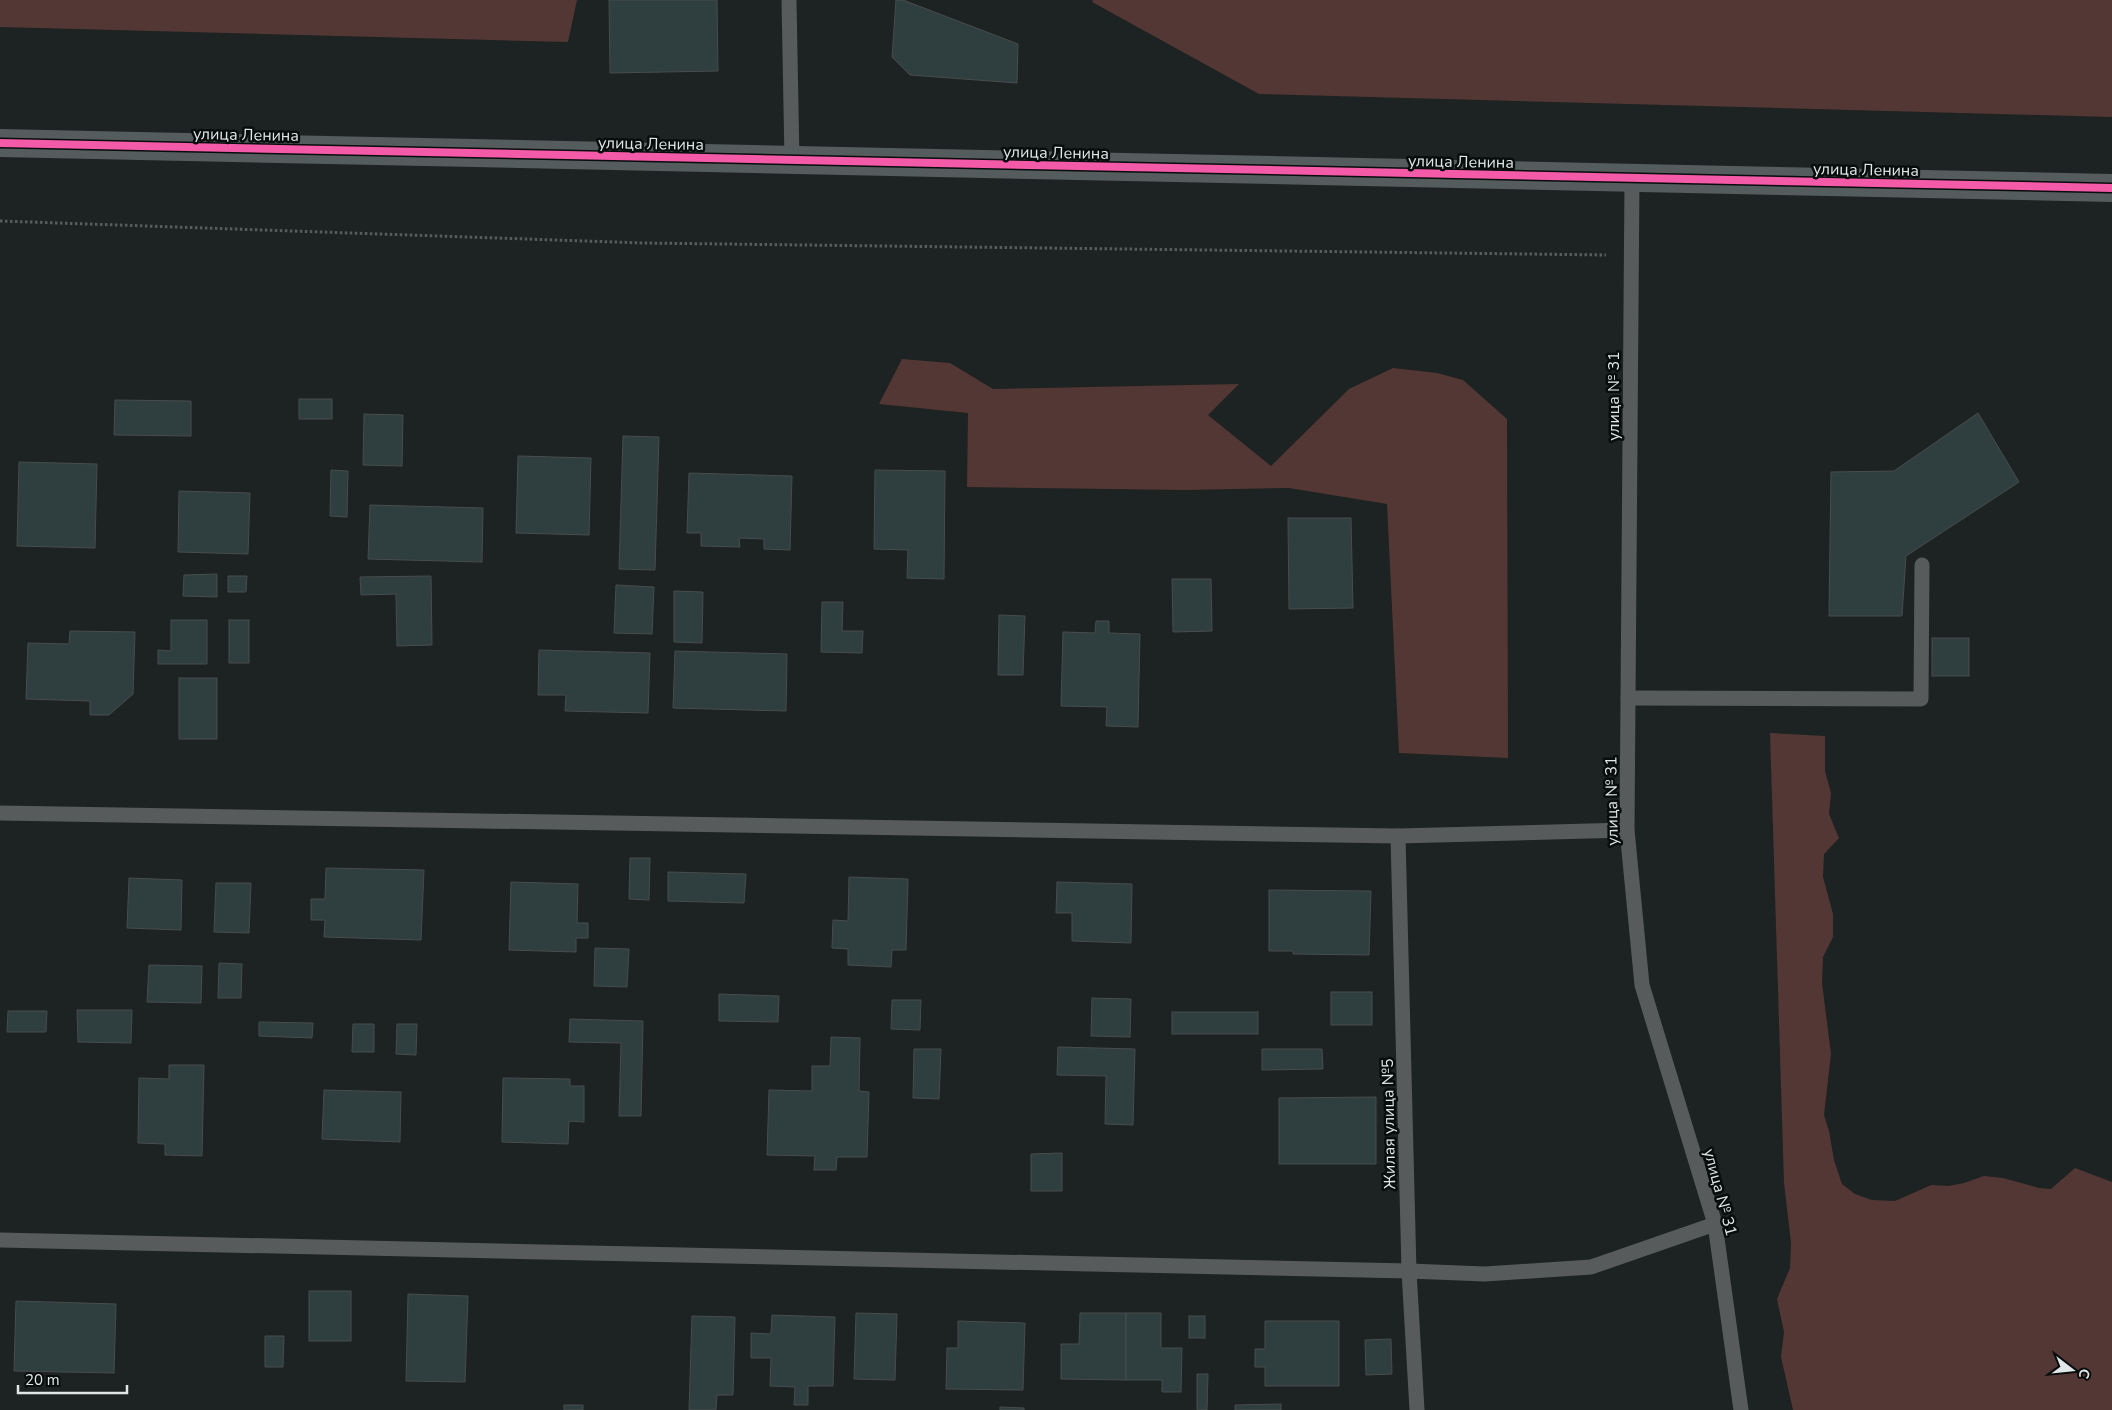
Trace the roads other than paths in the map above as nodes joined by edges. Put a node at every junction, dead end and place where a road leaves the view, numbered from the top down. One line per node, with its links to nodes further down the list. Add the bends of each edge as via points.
1 (789, 0): 3 (lane)
2 (0, 143): 3 (street, улица Ленина)
3 (792, 160): 4 (street, улица Ленина)
4 (1632, 179): 5 (street, улица Ленина); 7 (lane, улица № 31)
5 (2112, 188)
6 (1922, 565): 7 (lane, via 1921,699)
7 (1628, 698): 9 (lane, улица № 31)
8 (0, 814): 10 (lane)
9 (1627, 830): 10 (lane); 11 (lane, улица № 31, via 1642,986)
10 (1398, 836): 13 (lane, Жилая улица №5)
11 (1715, 1224): 13 (lane, via 1591,1267 1486,1274); 15 (lane, улица № 31)
12 (0, 1240): 13 (lane)
13 (1409, 1271): 14 (lane, Жилая улица №5)
14 (1417, 1410)
15 (1741, 1410)

